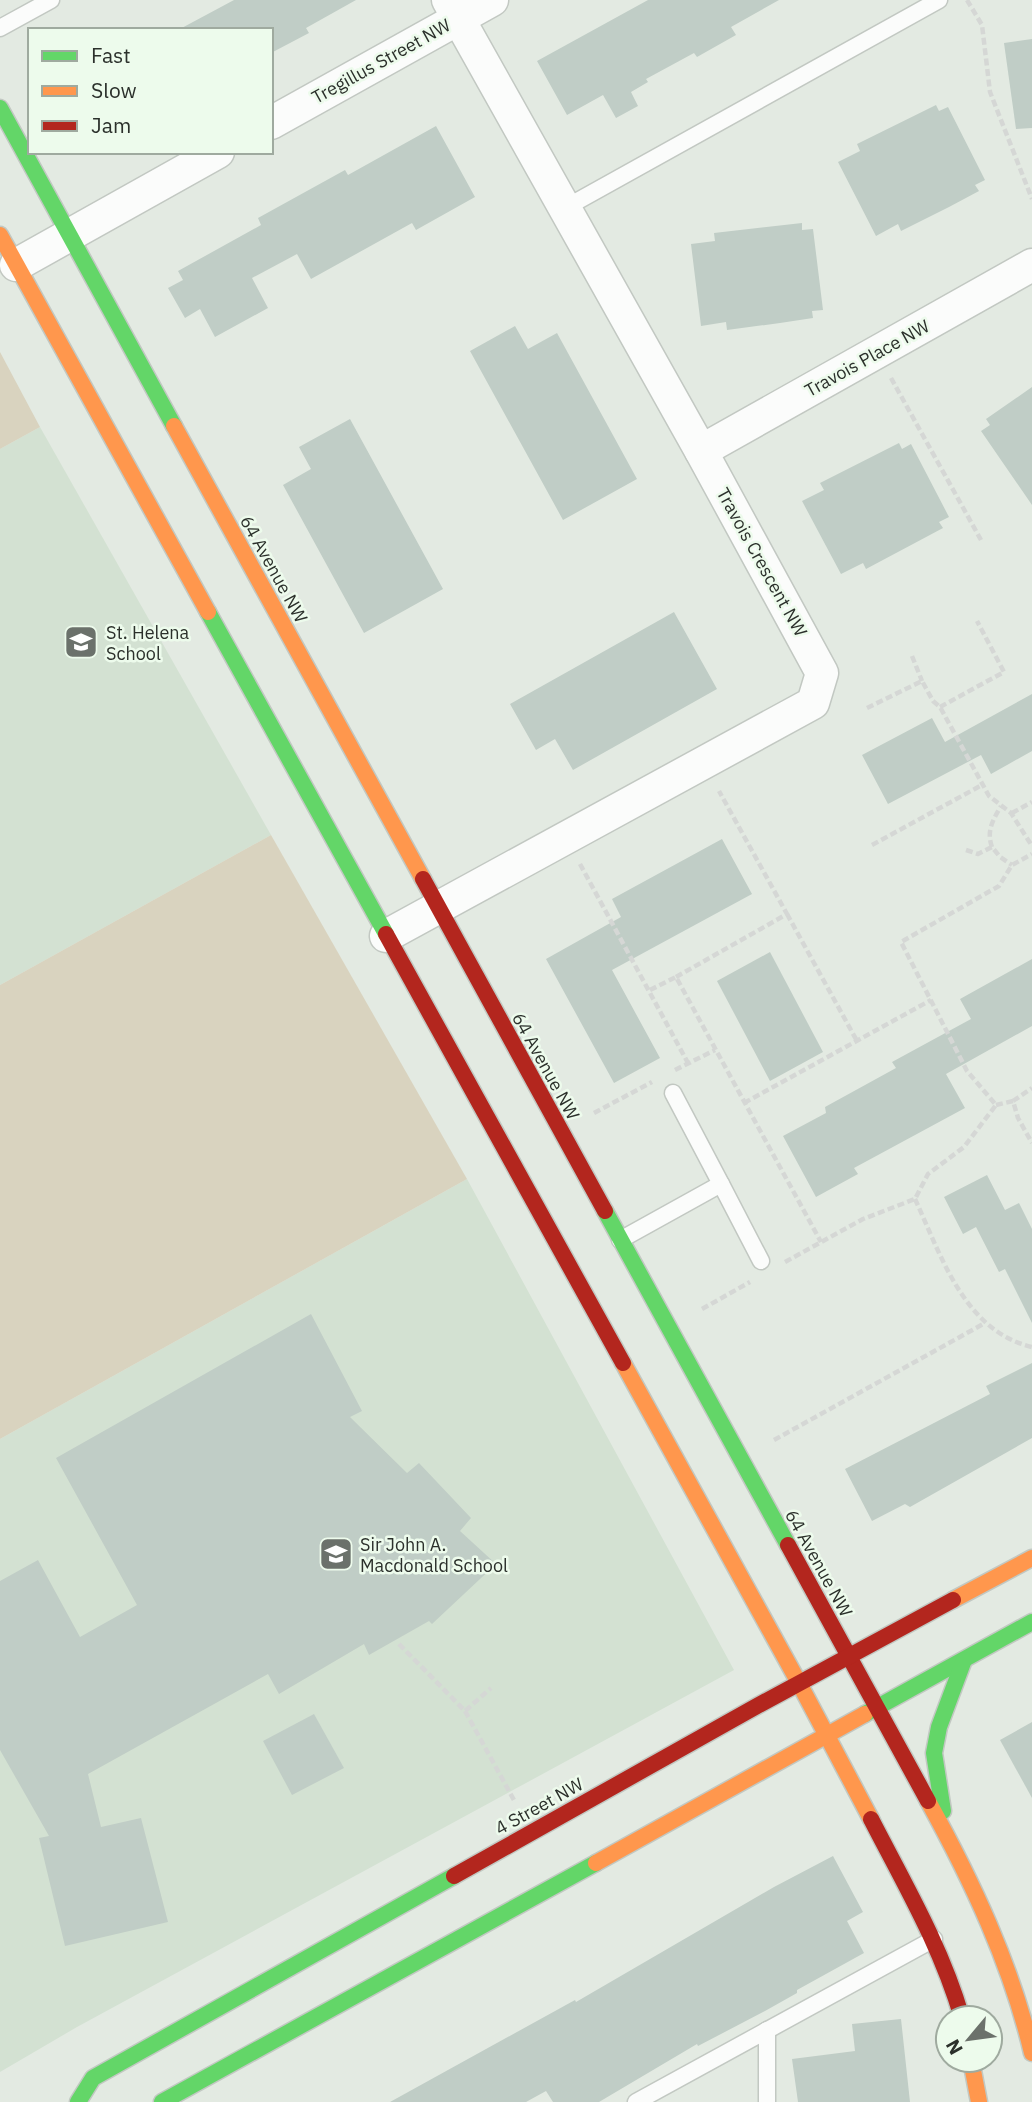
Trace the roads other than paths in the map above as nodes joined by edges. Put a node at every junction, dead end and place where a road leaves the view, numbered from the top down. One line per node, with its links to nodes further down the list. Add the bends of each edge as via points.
1 (51, 0): 5 (lane)
2 (492, 0): 4 (street, Tregillus Street NW)
3 (939, 0): 9 (lane)
4 (453, 9): 7 (street, Tregillus Street NW); 9 (street, Travois Crescent NW)
5 (0, 28)
6 (0, 108): 11 (main road, 64 Avenue NW)
7 (273, 122)
8 (214, 154): 11 (street)
9 (565, 208): 14 (street, Travois Crescent NW)
10 (0, 235): 12 (main road)
11 (71, 235): 12 (street); 15 (main road, 64 Avenue NW)
12 (16, 265): 16 (main road)
13 (1032, 265): 14 (street, Travois Place NW)
14 (701, 451): 15 (street, Travois Crescent NW, via 822,673 813,702)
15 (437, 908): 16 (street, Travois Crescent NW); 19 (main road, 64 Avenue NW)
16 (386, 936): 25 (main road)
17 (673, 1093): 18 (lane)
18 (721, 1184): 19 (lane); 20 (lane)
19 (620, 1240): 23 (main road, 64 Avenue NW)
20 (761, 1268)
21 (1032, 1558): 23 (main road, 4 Street NW)
22 (1032, 1622): 24 (main road)
23 (847, 1657): 25 (main road, 4 Street NW); 26 (main road, 64 Avenue NW)
24 (964, 1660): 26 (main road); 28 (main road, via 934,1753)
25 (799, 1683): 27 (main road); 34 (main road, 4 Street NW, via 93,2078)
26 (876, 1709): 27 (main road); 28 (main road, 64 Avenue NW)
27 (825, 1736): 29 (main road); 35 (main road)
28 (947, 1837): 32 (main road, 64 Avenue NW, via 989,1922 1015,1989)
29 (934, 1940): 30 (main road); 31 (lane)
30 (958, 2004)
31 (767, 2030): 36 (lane); 37 (lane)
32 (1032, 2053)
33 (974, 2074): 38 (main road)
34 (78, 2102)
35 (162, 2102)
36 (636, 2102)
37 (767, 2102)
38 (979, 2102)

